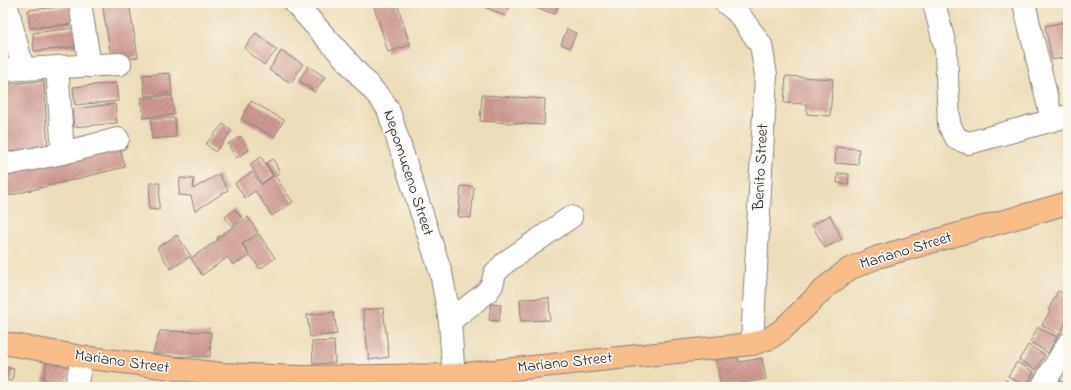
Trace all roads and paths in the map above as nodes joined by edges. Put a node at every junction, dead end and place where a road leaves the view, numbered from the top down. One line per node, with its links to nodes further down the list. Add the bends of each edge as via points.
1 (6, 3): 10 (street)
2 (80, 3): 8 (street)
3 (295, 3): 17 (street, Nepomuceno Street, via 388,109 441,273)
4 (726, 3): 19 (street, Benito Street, via 738,13 761,45 766,74)
5 (934, 3): 11 (street, via 946,50 950,125 957,139 969,143)
6 (1024, 3): 11 (street)
7 (120, 64): 8 (street)
8 (90, 66): 9 (street)
9 (57, 67): 10 (street); 13 (street)
10 (13, 70)
11 (1060, 118)
12 (118, 139): 13 (street)
13 (63, 153): 14 (street)
14 (3, 165)
15 (1068, 203): 19 (main road, Mariano Street, via 878,257 849,269 826,287 783,329 770,338)
16 (570, 217): 17 (street, via 506,262 496,274 487,292)
17 (450, 321): 22 (street, Nepomuceno Street)
18 (3, 343): 21 (main road, Mariano Street)
19 (752, 344): 22 (main road, Mariano Street)
20 (1068, 344): 24 (street)
21 (82, 357): 22 (main road, Mariano Street, via 221,374 301,377); 23 (street)
22 (456, 375)
23 (76, 387)
24 (1042, 387)

